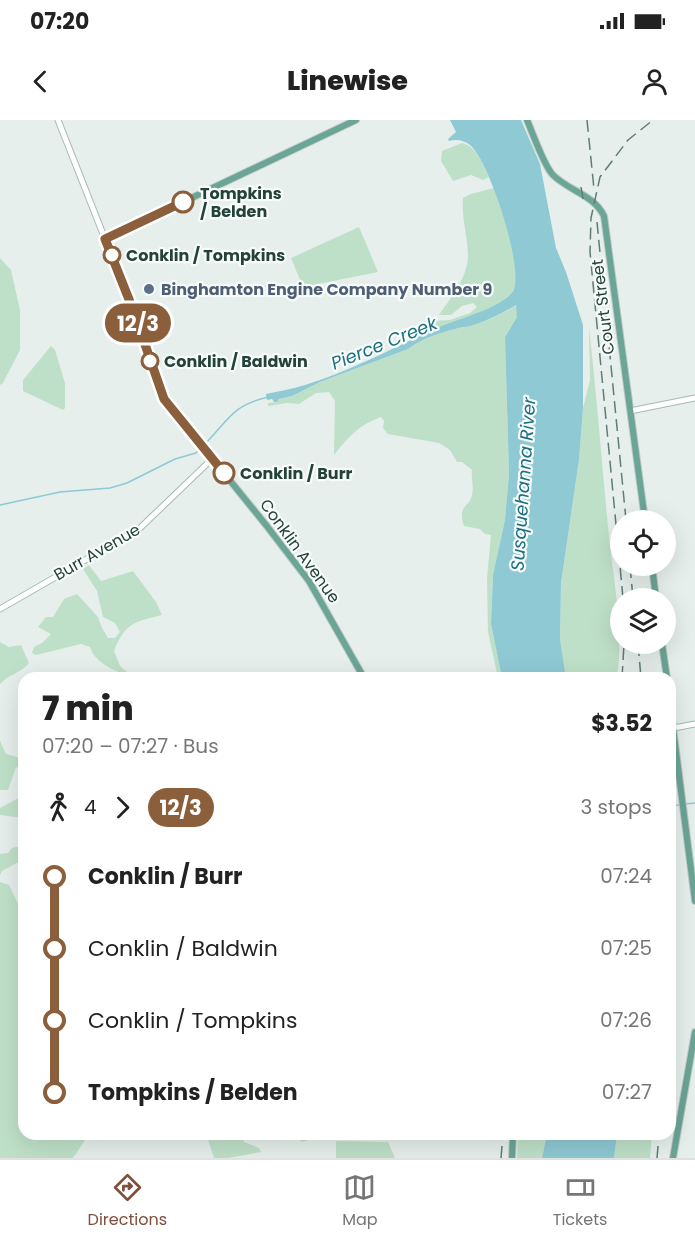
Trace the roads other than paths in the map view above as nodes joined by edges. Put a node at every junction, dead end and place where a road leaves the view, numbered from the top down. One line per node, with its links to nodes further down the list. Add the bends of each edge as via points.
1 (58, 120): 4 (street, Conklin Avenue)
2 (357, 120): 4 (main road)
3 (527, 120): 6 (main road, Court Street, via 550,172 596,204 604,216)
4 (105, 239): 7 (main road, Conklin Avenue, via 162,393)
5 (695, 398): 6 (street)
6 (630, 411): 8 (main road, Court Street)
7 (212, 459): 9 (street, Burr Avenue, via 139,529); 11 (main road, Conklin Avenue, via 309,581)
8 (644, 510)
9 (0, 609)
10 (663, 654): 12 (main road)
11 (361, 672)
12 (666, 672)
13 (695, 724): 14 (street)
14 (676, 728)
15 (676, 742): 16 (main road)
16 (695, 891): 17 (main road)
17 (695, 901)
18 (695, 1032): 21 (main road)
19 (513, 1140): 20 (main road)
20 (512, 1158)
21 (673, 1158)

